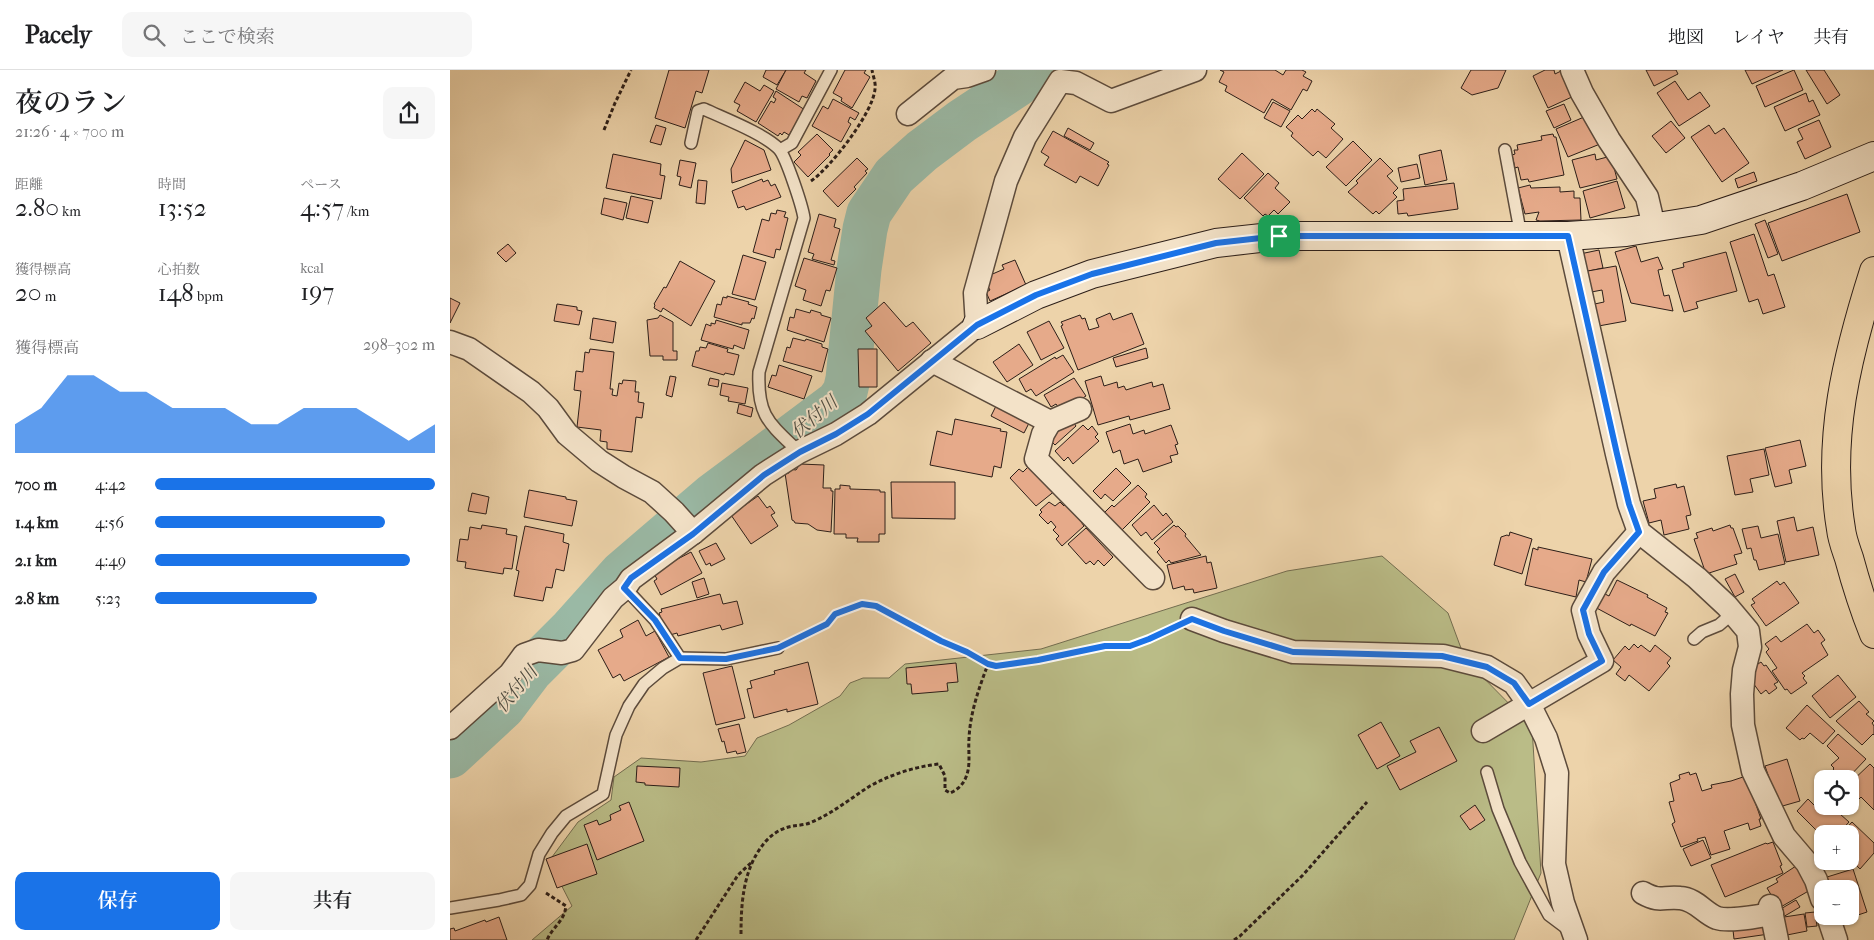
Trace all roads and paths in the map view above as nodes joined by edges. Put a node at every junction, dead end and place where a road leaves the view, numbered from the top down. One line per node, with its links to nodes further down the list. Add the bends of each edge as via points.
1 (632, 70): 9 (path)
2 (831, 70): 11 (lane, via 792,143)
3 (872, 70): 14 (path, via 875,90 865,116 834,158 815,178)
4 (984, 70): 8 (street, via 953,78)
5 (1195, 70): 7 (street, via 1111,101)
6 (1572, 70): 15 (street, via 1609,140 1648,197)
7 (1056, 77): 19 (street, via 1006,182 975,292)
8 (908, 114)
9 (604, 130)
10 (691, 143): 11 (lane, via 698,111 704,109 769,141)
11 (780, 150): 14 (lane)
12 (1505, 150): 16 (lane)
13 (1874, 156): 15 (street, via 1802,186 1701,220)
14 (796, 190): 24 (lane, via 804,218 758,372 758,392 763,413)
15 (1654, 227): 17 (street)
16 (1521, 236): 17 (street); 19 (street, via 1279,236 1216,243 1092,274 1036,295)
17 (1568, 236): 26 (street, via 1619,463)
18 (1874, 271): 31 (main road, via 1845,375 1836,452 1841,530)
19 (977, 325): 21 (street)
20 (450, 342): 25 (street, via 469,349 531,392 567,434 600,461 652,492)
21 (932, 361): 23 (street); 24 (street, via 868,414)
22 (1080, 409): 23 (street)
23 (1050, 422): 27 (street, via 1036,459)
24 (800, 452): 25 (street)
25 (685, 524): 28 (street)
26 (1639, 532): 29 (street, via 1697,578); 36 (street, via 1604,572 1583,610 1589,634 1602,661)
27 (1153, 578)
28 (624, 588): 34 (lane, via 655,620); 37 (street, via 573,650 562,653 538,650 524,655 510,674)
29 (1733, 613): 32 (lane); 42 (street, via 1748,632 1750,647 1744,670 1743,725 1753,772 1784,836 1807,863)
30 (1192, 619): 35 (path, via 1130,646 1105,646 996,666); 36 (street, via 1293,652 1452,658 1487,667 1501,675 1514,683)
31 (1874, 634)
32 (1694, 639)
33 (778, 648): 34 (lane, via 726,659); 35 (path, via 827,624 835,614 862,604 876,606)
34 (680, 658): 43 (lane, via 644,684 629,706 616,735 603,794 561,822 539,854)
35 (988, 664): 41 (path, via 975,704 966,778 958,789 950,793 945,790 945,776 939,764 895,774 811,823 788,827 771,836)
36 (1529, 704): 38 (street); 48 (street, via 1546,738 1557,773 1554,864)
37 (451, 726)
38 (1483, 730)
39 (1487, 772): 48 (lane, via 1520,862 1549,915)
40 (1367, 802): 51 (path, via 1303,874)
41 (754, 861): 47 (path, via 742,902); 50 (path, via 738,875)
42 (1816, 880)
43 (530, 885): 45 (lane, via 514,897); 49 (path, via 566,906 564,916)
44 (1643, 893): 52 (street, via 1654,899 1690,900 1718,919 1743,918 1771,910)
45 (450, 908)
46 (1831, 925): 53 (street)
47 (741, 934)
48 (1575, 937)
49 (548, 940)
50 (696, 940)
51 (1234, 940)
52 (1777, 940)
53 (1836, 940)

